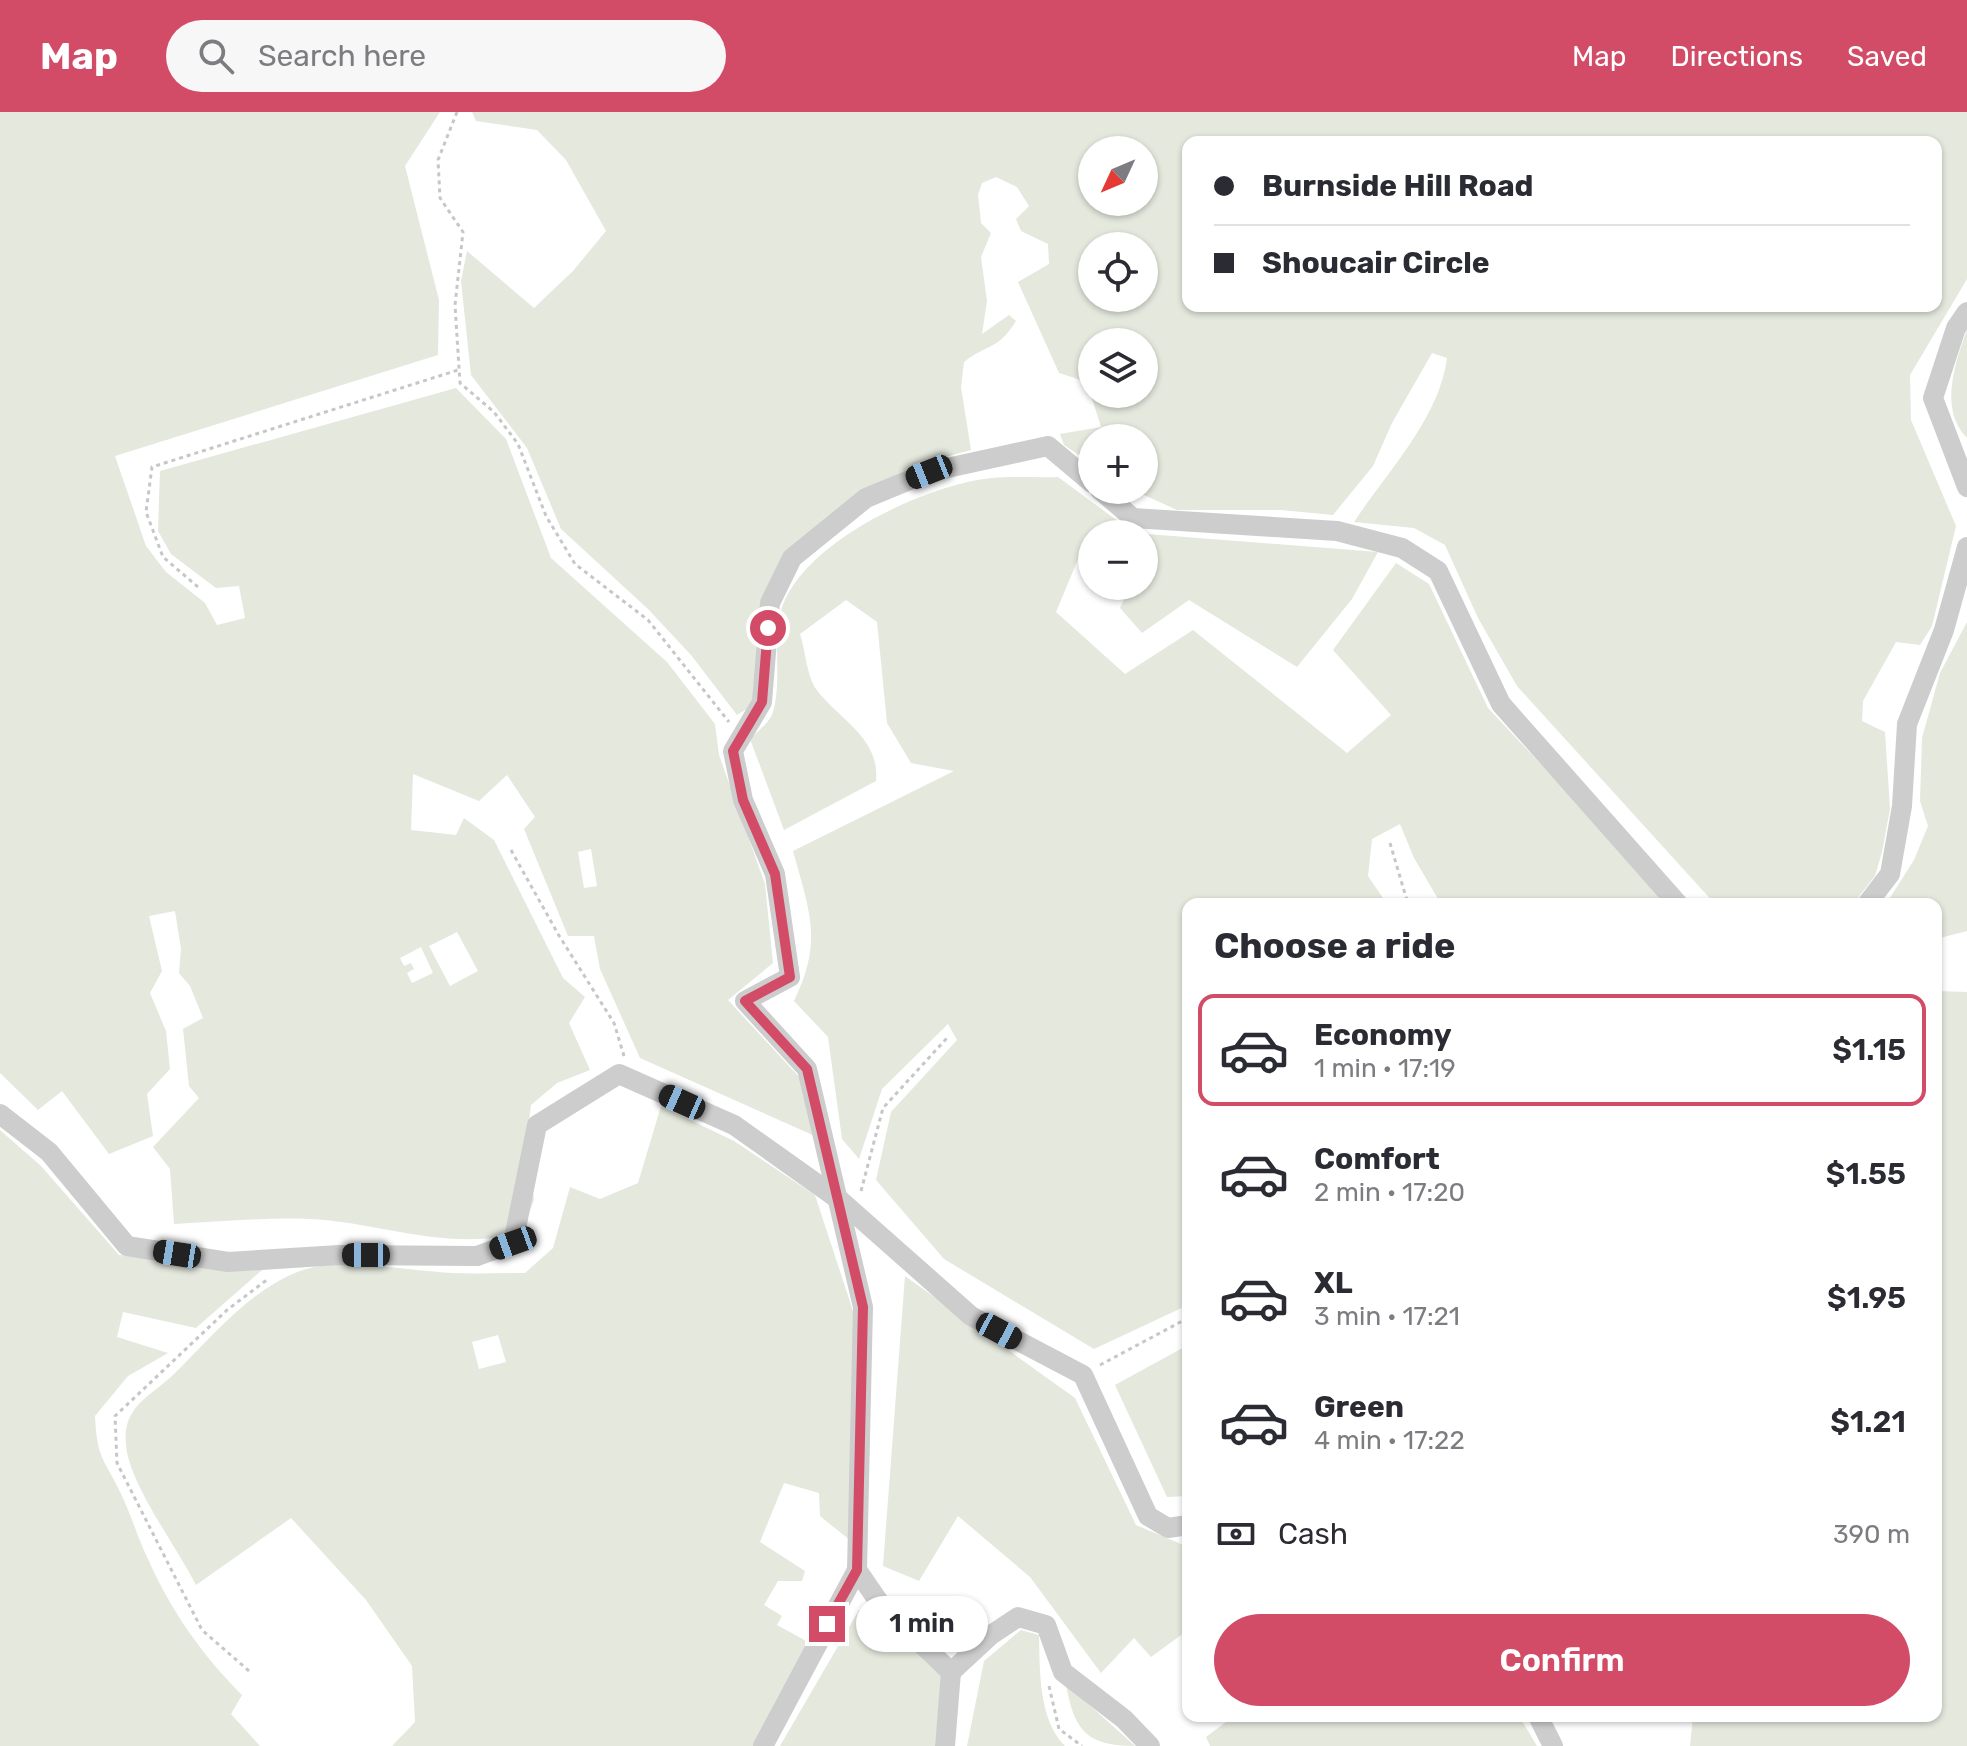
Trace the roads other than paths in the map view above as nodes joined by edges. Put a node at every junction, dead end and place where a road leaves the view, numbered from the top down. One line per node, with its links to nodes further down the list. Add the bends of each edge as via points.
1 (1967, 312): 3 (street, via 1956,328 1933,398)
2 (1078, 471): 9 (street, via 1048,446 929,472 866,498 792,558 770,603 762,702 733,751 743,800 775,874 790,977 745,1001 807,1069)
3 (1967, 487)
4 (1116, 504): 6 (street, via 1133,518 1337,531 1402,548 1438,571 1501,704)
5 (1967, 547): 7 (street, via 1944,630 1907,724 1902,806 1890,874)
6 (1673, 898)
7 (1872, 898)
8 (0, 1114): 9 (street, via 49,1152 127,1246 228,1262 477,1256 513,1243 537,1125 619,1074 734,1125)
9 (848, 1208): 10 (street, via 971,1316 1083,1375 1148,1516 1168,1528); 11 (street, via 863,1307)
10 (1182, 1526)
11 (857, 1570): 12 (street, via 881,1605); 14 (street)
12 (951, 1672): 15 (street); 16 (street, via 1018,1617 1046,1625 1063,1672)
13 (1541, 1722): 17 (street)
14 (763, 1746)
15 (945, 1746)
16 (1150, 1746)
17 (1553, 1746)

